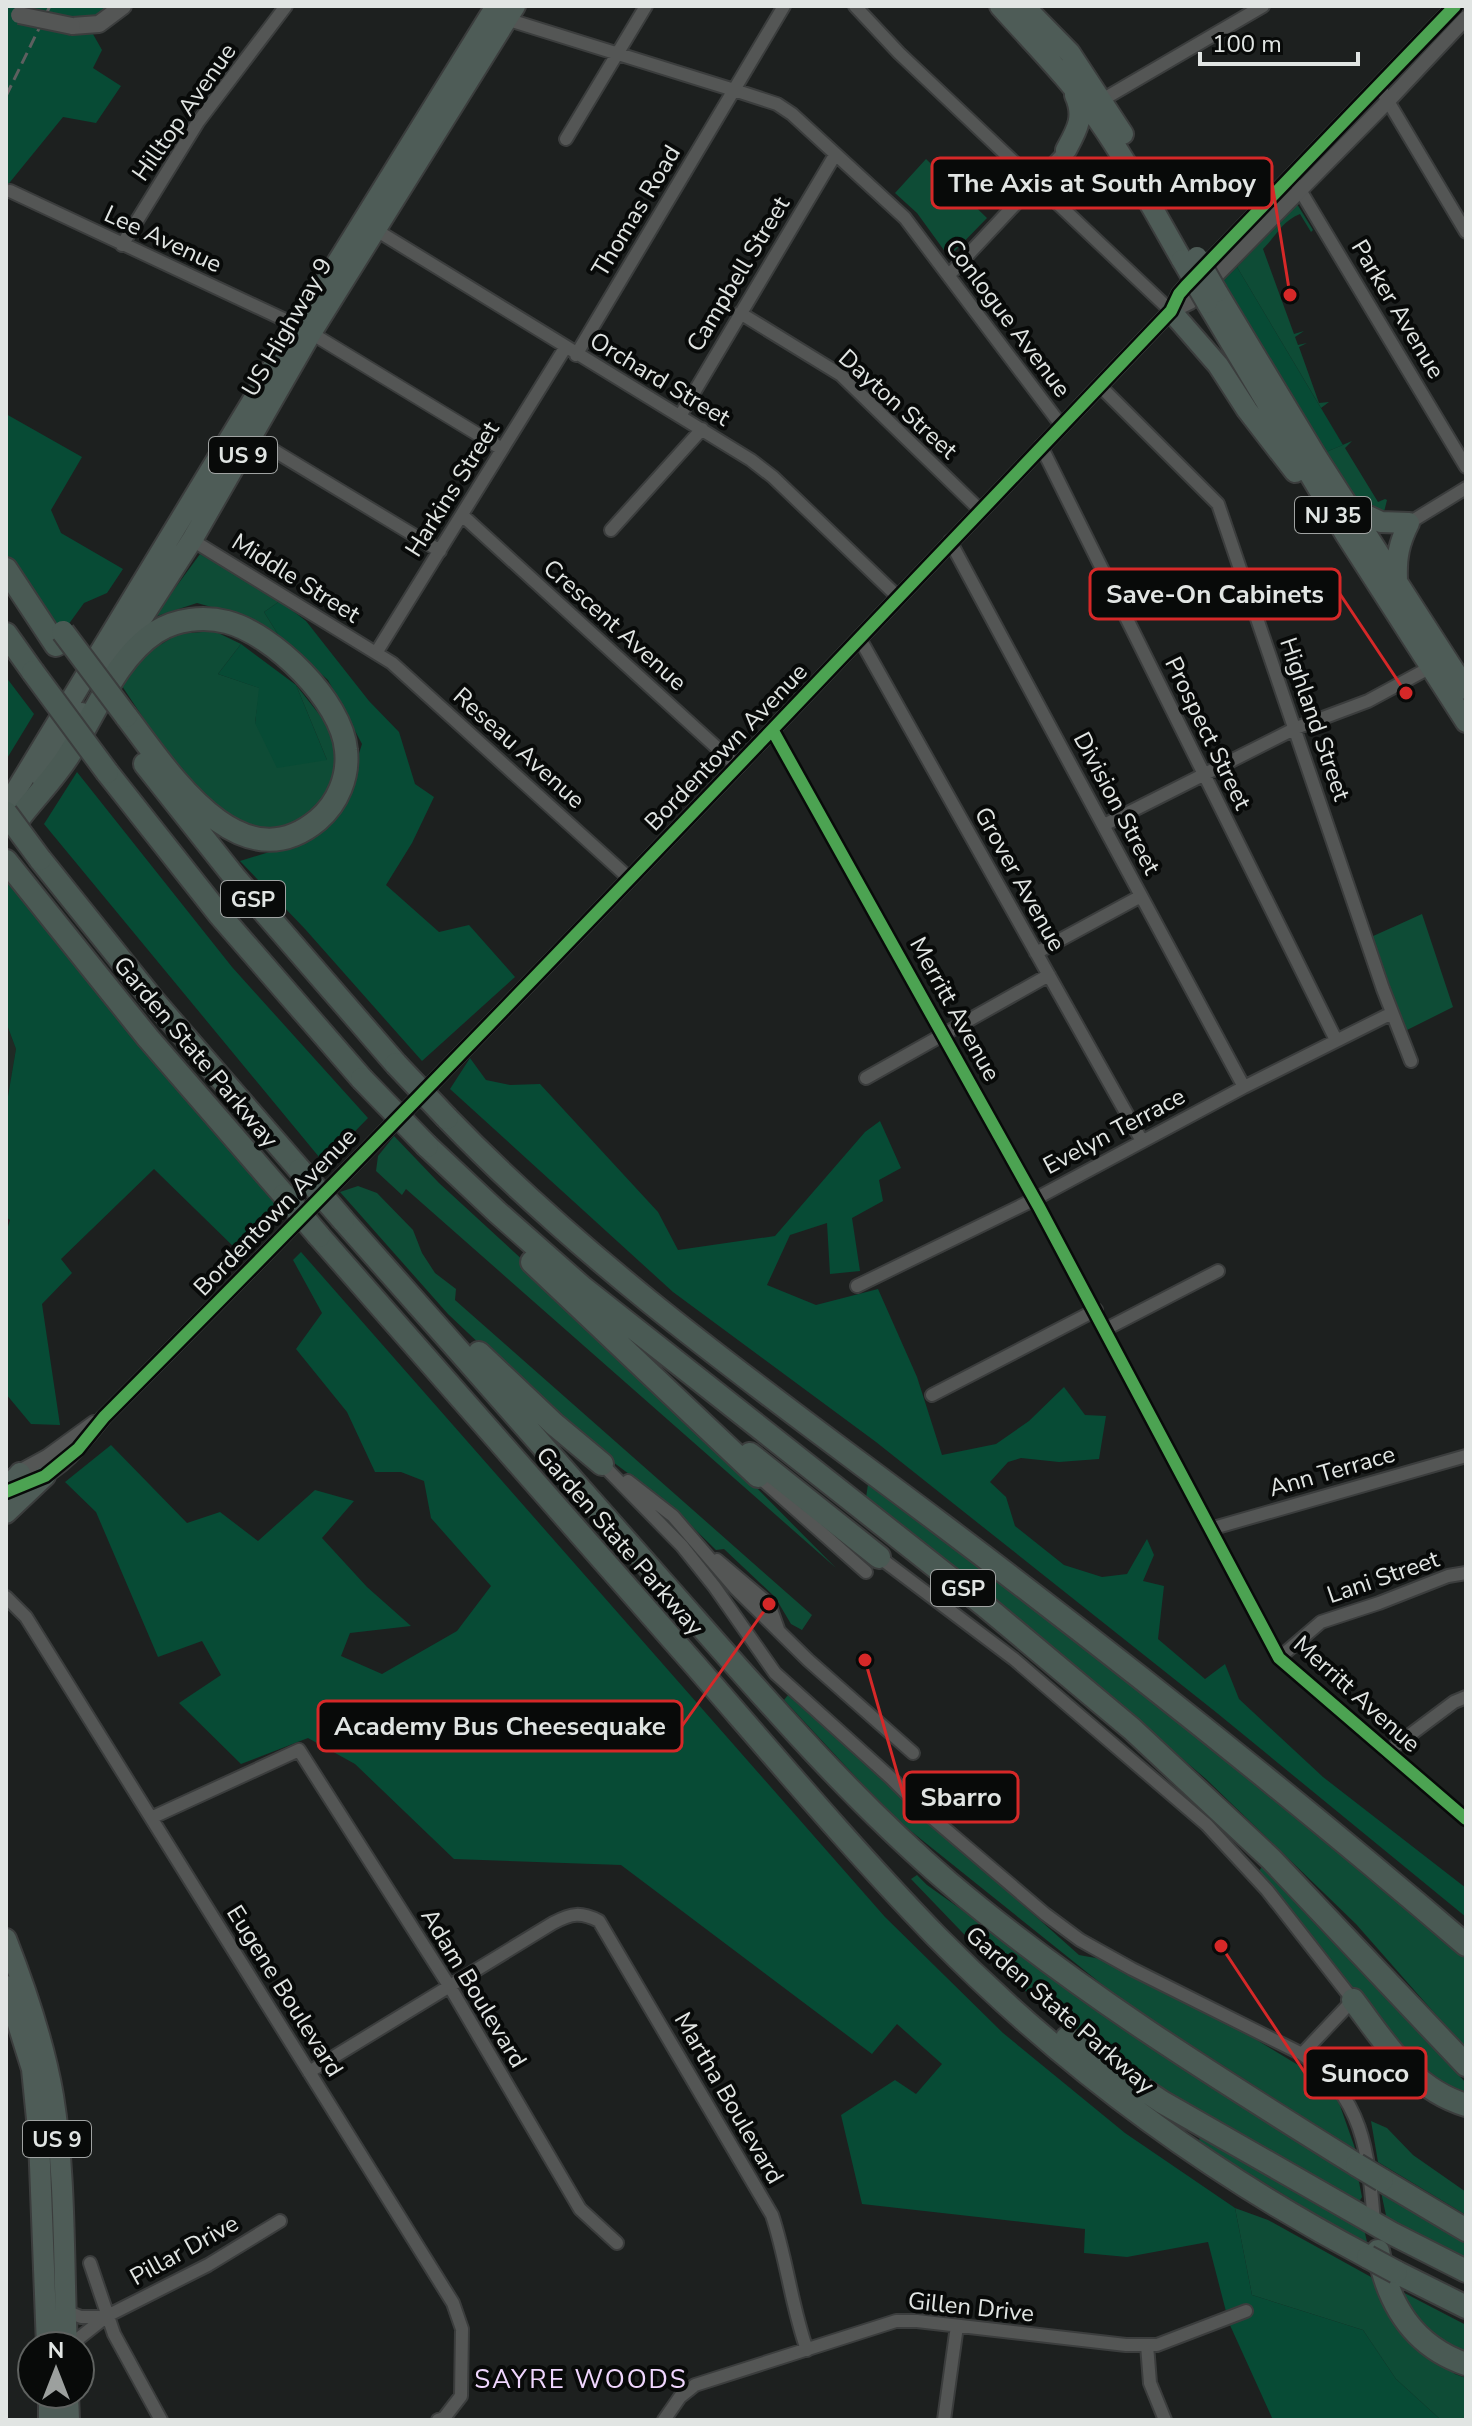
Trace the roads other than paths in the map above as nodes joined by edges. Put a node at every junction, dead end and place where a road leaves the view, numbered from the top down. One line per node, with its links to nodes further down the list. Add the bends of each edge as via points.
1 (123, 6): 11 (main road, bridge, via 99,24 72,26)
2 (286, 6): 30 (street, Hilltop Avenue, via 198,122)
3 (646, 6): 13 (street)
4 (784, 6): 16 (street, Thomas Road)
5 (855, 6): 24 (street)
6 (1000, 6): 14 (highway, NJ 35)
7 (1024, 6): 17 (highway, NJ 35, via 1070,53)
8 (1263, 6): 17 (street)
9 (1455, 6): 15 (street, Bordentown Avenue)
10 (506, 10): 13 (street, Conlogue Avenue); 27 (highway, US Highway 9 / US 9); 36 (highway, US Highway 9 / US 9)
11 (13, 14)
12 (1466, 18): 18 (street, Bordentown Avenue)
13 (618, 54): 16 (street, Conlogue Avenue); 19 (street)
14 (1070, 84): 20 (highway, via 1081,115); 21 (highway, NJ 35)
15 (1379, 86): 18 (street); 23 (street, Bordentown Avenue)
16 (734, 90): 22 (street, Conlogue Avenue, via 777,104); 37 (street, Thomas Road)
17 (1102, 100): 31 (highway, NJ 35)
18 (1388, 101): 25 (street, Bordentown Avenue); 28 (street)
19 (566, 139)
20 (1066, 150): 21 (highway, via 1098,143); 24 (street)
21 (1120, 152): 31 (highway, NJ 35)
22 (835, 155): 32 (street, Conlogue Avenue, via 905,218); 35 (street, Campbell Street)
23 (1290, 176): 25 (street, Parker Avenue); 29 (street, Bordentown Avenue)
24 (1035, 183): 32 (street); 34 (street)
25 (1300, 188): 29 (street, Bordentown Avenue); 45 (street, Parker Avenue)
26 (10, 191): 30 (street, Lee Avenue)
27 (376, 230): 36 (highway, US Highway 9 / US 9); 37 (street, Orchard Street)
28 (1466, 232)
29 (1239, 240): 34 (street, Bordentown Avenue, via 1179,294)
30 (122, 245): 36 (street, Lee Avenue)
31 (1189, 258): 33 (highway, NJ 35, bridge)
32 (949, 275): 40 (street, Conlogue Avenue)
33 (1212, 298): 47 (highway, NJ 35); 52 (highway, NJ 35)
34 (1171, 311): 38 (street, Bordentown Avenue); 52 (highway, via 1218,365 1318,506)
35 (740, 313): 39 (street, Campbell Street); 48 (street, Dayton Street, via 841,375)
36 (305, 330): 42 (highway, US Highway 9 / US 9); 44 (street, Lee Avenue); 70 (highway, US Highway 9 / US 9)
37 (571, 351): 39 (street, Orchard Street); 44 (street, Harkins Street)
38 (1100, 386): 40 (street, Bordentown Avenue); 66 (street, Highland Street, via 1218,504)
39 (680, 416): 41 (street, Orchard Street)
40 (1061, 425): 43 (street, Bordentown Avenue)
41 (702, 429): 51 (street); 58 (street, Orchard Street, via 773,477)
42 (253, 438): 53 (highway, US Highway 9 / US 9); 55 (street)
43 (1041, 446): 48 (street, Bordentown Avenue); 69 (street, Prospect Street)
44 (502, 449): 49 (street, Harkins Street)
45 (1466, 467)
46 (1466, 488): 50 (street)
47 (1349, 506): 50 (highway, via 1381,522); 57 (highway, NJ 35)
48 (980, 510): 54 (street, Bordentown Avenue)
49 (462, 515): 55 (street, Harkins Street); 68 (street, Crescent Avenue)
50 (1409, 523): 57 (highway, via 1399,541)
51 (611, 530)
52 (1346, 535): 62 (highway, NJ 35)
53 (192, 540): 61 (street, Middle Street); 70 (highway, US Highway 9 / US 9, via 61,746)
54 (950, 541): 58 (street, Bordentown Avenue); 71 (street, Division Street)
55 (440, 551): 61 (street, Harkins Street)
56 (11, 576): 64 (highway, bridge)
57 (1397, 583): 63 (highway, NJ 35)
58 (898, 597): 60 (street, Bordentown Avenue)
59 (6, 634): 85 (highway, GSP, bridge, via 219,914)
60 (860, 639): 67 (street, Bordentown Avenue); 76 (street, Grover Avenue)
61 (376, 653): 74 (street, Reseau Avenue)
62 (1431, 667): 65 (highway, NJ 35); 66 (street, via 1368,701)
63 (1466, 689)
64 (122, 722): 70 (highway, via 203,808 243,836 273,839 311,826 332,805 344,778 341,728 299,669 240,627 192,620 163,628 131,655 70,754); 114 (highway, GSP, bridge, via 236,879 396,1064 551,1219 647,1302 1066,1620)
65 (1466, 722)
66 (1296, 728): 69 (street); 78 (street, Highland Street)
67 (773, 731): 68 (street, Bordentown Avenue); 79 (street, Merritt Avenue)
68 (738, 767): 74 (street, Bordentown Avenue)
69 (1204, 775): 71 (street); 80 (street, Prospect Street)
70 (11, 812): 72 (highway, US Highway 9 / US 9); 88 (highway, Garden State Parkway, bridge, via 40,859 137,981)
71 (1104, 825): 75 (street, Division Street)
72 (6, 840)
73 (6, 861): 112 (highway, Garden State Parkway, bridge, via 148,1038)
74 (630, 879): 94 (street, Bordentown Avenue)
75 (1141, 896): 76 (street); 83 (street, Division Street)
76 (1036, 953): 77 (street, Grover Avenue)
77 (1049, 975): 79 (street); 84 (street, Grover Avenue)
78 (1392, 1013): 80 (street, Evelyn Terrace); 81 (street, Highland Street)
79 (944, 1033): 82 (street); 86 (street, Merritt Avenue)
80 (1336, 1040): 83 (street, Evelyn Terrace)
81 (1411, 1061)
82 (866, 1078)
83 (1244, 1087): 84 (street, Evelyn Terrace)
84 (1142, 1141): 86 (street, Evelyn Terrace)
85 (427, 1146): 92 (highway, via 478,1210); 119 (highway, GSP, via 583,1288 984,1605 1141,1737 1271,1859)
86 (1035, 1199): 89 (street, Evelyn Terrace); 90 (street, Merritt Avenue)
87 (1218, 1271): 91 (street)
88 (392, 1275): 96 (highway); 124 (highway, Garden State Parkway, bridge, via 785,1721 901,1839 978,1906 1101,1997)
89 (857, 1286)
90 (1096, 1310): 91 (street, Merritt Avenue); 93 (street)
91 (1106, 1329): 102 (street, Merritt Avenue)
92 (658, 1381): 99 (highway); 103 (highway)
93 (932, 1395)
94 (104, 1417): 97 (street, Bordentown Avenue); 98 (street, Bordentown Avenue, via 78,1449)
95 (1466, 1456): 102 (street, Ann Terrace)
96 (602, 1464): 109 (street, via 662,1507 704,1551 769,1604 778,1629); 118 (street, via 682,1546 775,1673 1045,1914 1121,1963)
97 (13, 1475): 100 (highway)
98 (45, 1476): 100 (street, Bordentown Avenue); 101 (highway)
99 (758, 1476): 103 (street)
100 (6, 1491)
101 (6, 1513)
102 (1210, 1529): 106 (street, Merritt Avenue)
103 (872, 1564): 117 (street, via 1014,1659 1207,1825 1267,1890)
104 (1466, 1573): 106 (street, Lani Street, via 1321,1622)
105 (6, 1597): 110 (street, Eugene Boulevard, via 26,1617)
106 (1279, 1658): 108 (street, Merritt Avenue)
107 (1466, 1697): 108 (street)
108 (1387, 1752): 111 (street, Merritt Avenue)
109 (913, 1753)
110 (153, 1817): 116 (street, Adam Boulevard, via 299,1750); 120 (street, Eugene Boulevard)
111 (1466, 1819)
112 (843, 1834): 123 (highway, via 892,1872 1055,2030 1151,2095); 128 (highway, Garden State Parkway, bridge, via 993,1991 1110,2091 1235,2180)
113 (6, 1939): 129 (highway, US 9, via 25,1986 53,2097)
114 (1466, 1945)
115 (6, 1986): 133 (highway, US 9, via 32,2069)
116 (450, 1987): 120 (street); 125 (street, Adam Boulevard, via 580,2209); 137 (street, Martha Boulevard, via 571,1914 599,1921 772,2215)
117 (1353, 2000): 118 (street); 121 (highway, via 1415,2078)
118 (1302, 2054): 123 (street, via 1338,2087 1358,2120 1369,2164)
119 (1466, 2065)
120 (309, 2072): 140 (street, Eugene Boulevard, via 453,2303 462,2329 461,2396)
121 (1466, 2105)
122 (280, 2221): 131 (street, Pillar Drive)
123 (1374, 2222): 127 (highway); 138 (highway, via 1385,2280 1403,2319 1429,2346)
124 (1466, 2230)
125 (617, 2243)
126 (90, 2263): 131 (street)
127 (1466, 2271)
128 (1466, 2307)
129 (65, 2311): 131 (street, via 81,2317); 134 (highway, US 9)
130 (1246, 2311): 136 (street, Gillen Drive)
131 (107, 2316): 135 (street, Pillar Drive); 139 (street)
132 (957, 2326): 136 (street, Gillen Drive); 137 (street, Gillen Drive, via 896,2321); 142 (street)
133 (46, 2330)
134 (67, 2330)
135 (89, 2330)
136 (1147, 2345): 143 (street, via 1150,2383)
137 (807, 2350): 141 (street, Gillen Drive, via 695,2385)
138 (1466, 2364)
139 (161, 2420)
140 (438, 2420)
141 (664, 2420)
142 (944, 2420)
143 (1165, 2420)

